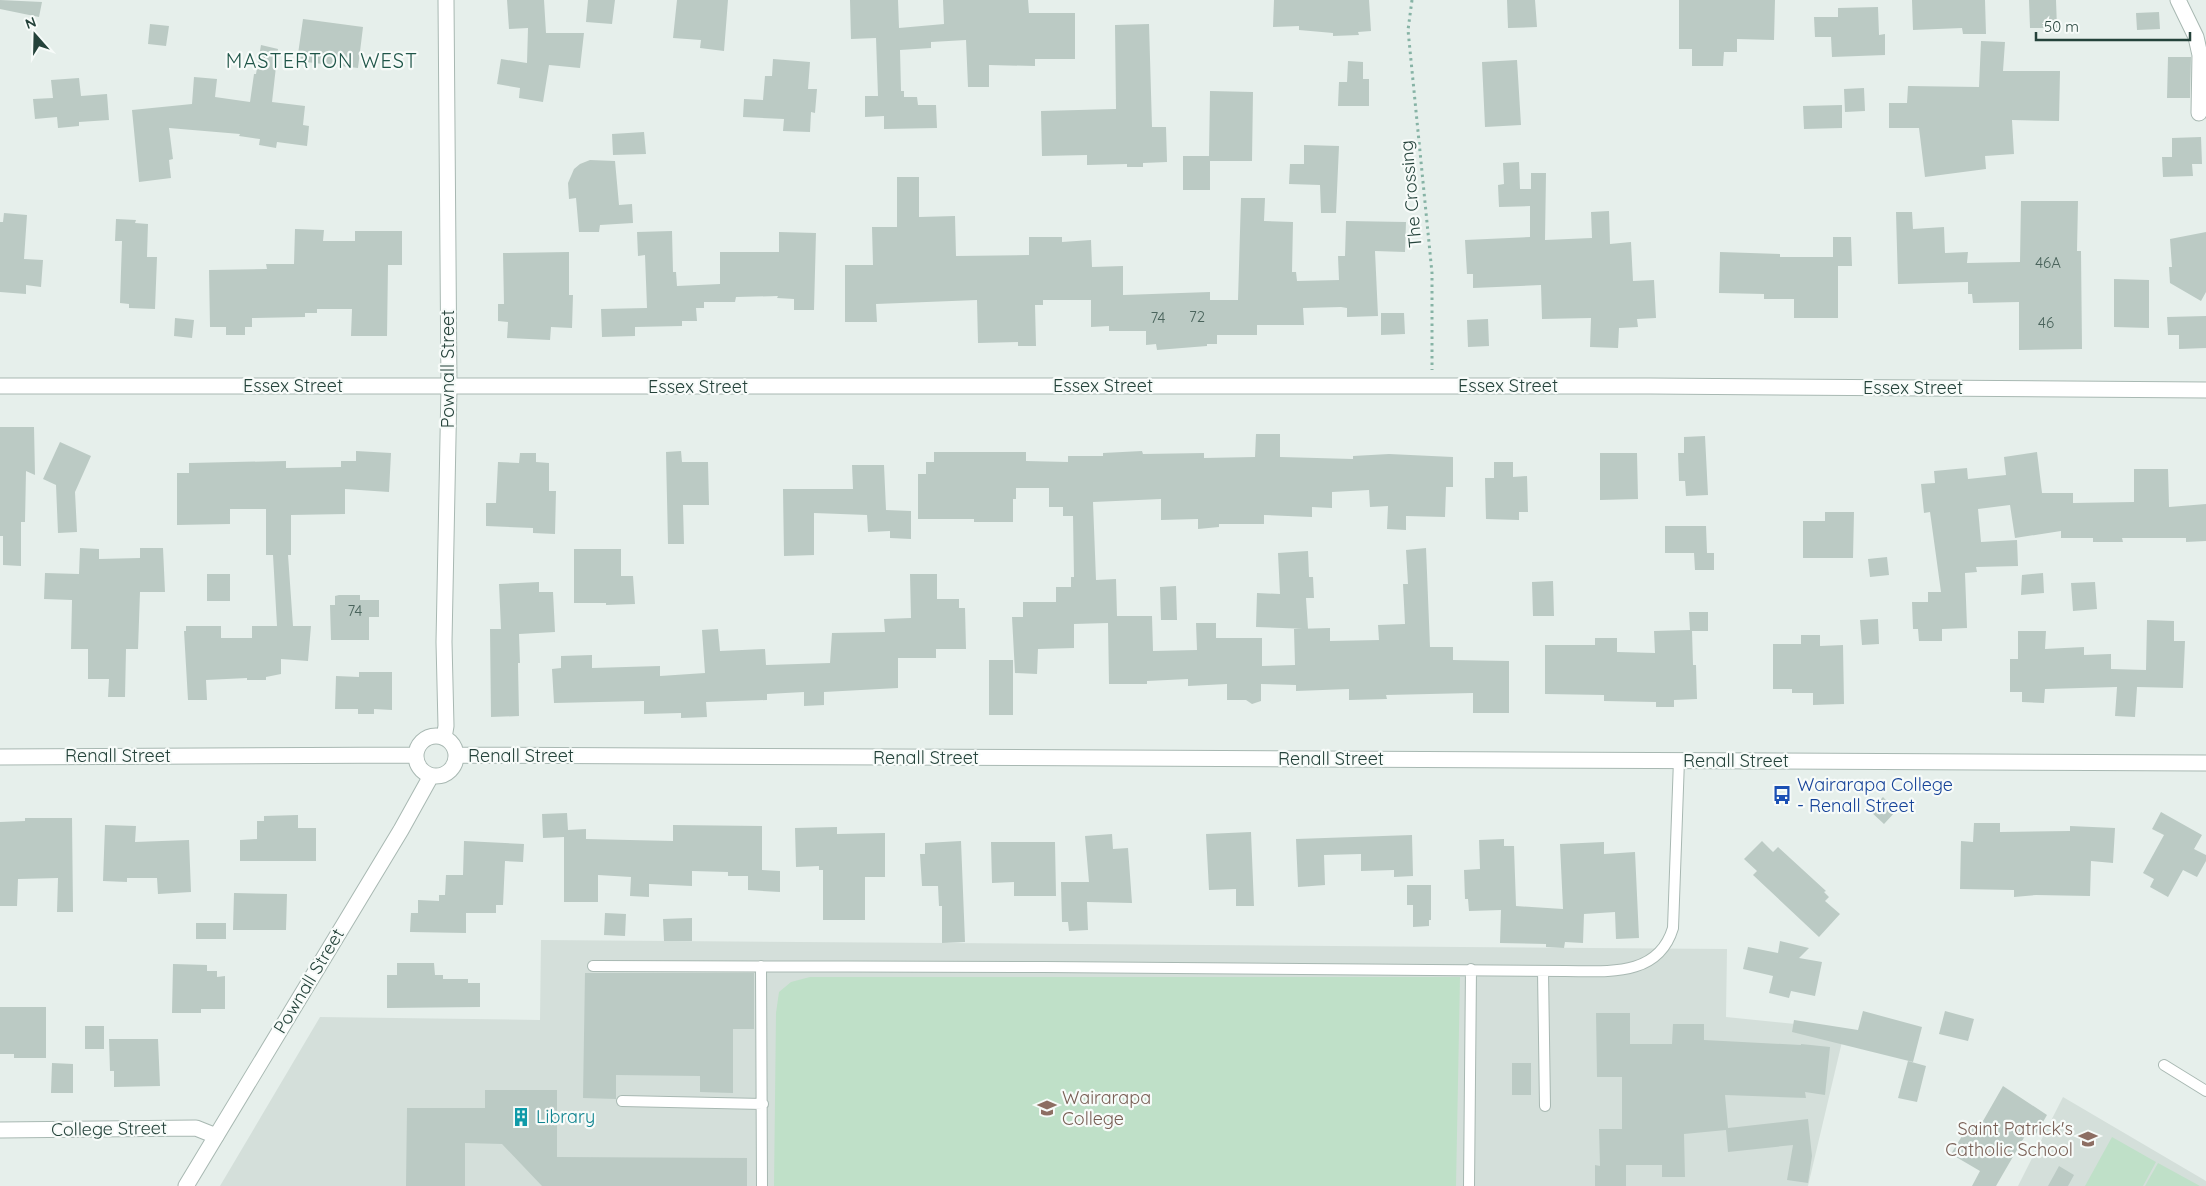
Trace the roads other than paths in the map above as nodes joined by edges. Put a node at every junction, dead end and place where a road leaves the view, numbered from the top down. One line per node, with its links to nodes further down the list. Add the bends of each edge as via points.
1 (446, 0): 5 (street, Pownall Street)
2 (2178, 0): 3 (street, via 2196,37 2200,55)
3 (2199, 113)
4 (0, 386): 5 (street, Essex Street)
5 (448, 387): 6 (street, Essex Street, via 1432,386); 7 (street, Pownall Street)
6 (2206, 390)
7 (444, 738): 8 (street, via 426,739); 10 (street, via 453,745)
8 (416, 755): 9 (street, Renall Street); 13 (street, via 421,770)
9 (0, 756)
10 (456, 756): 11 (street, Renall Street); 13 (street, via 448,772)
11 (1679, 760): 12 (street, Renall Street); 17 (lane, via 1674,921 1665,947 1645,964 1628,969)
12 (2206, 763)
13 (431, 776): 24 (street, Pownall Street)
14 (593, 966): 15 (lane)
15 (761, 966): 16 (lane); 21 (lane)
16 (1471, 969): 17 (lane); 27 (lane)
17 (1542, 971): 22 (lane)
18 (2164, 1065): 19 (lane)
19 (2206, 1091)
20 (622, 1101): 21 (lane)
21 (763, 1104): 26 (lane)
22 (1546, 1106)
23 (0, 1130): 24 (street, College Street, via 196,1128)
24 (216, 1136): 25 (street, Pownall Street)
25 (186, 1186)
26 (762, 1186)
27 (1469, 1186)

